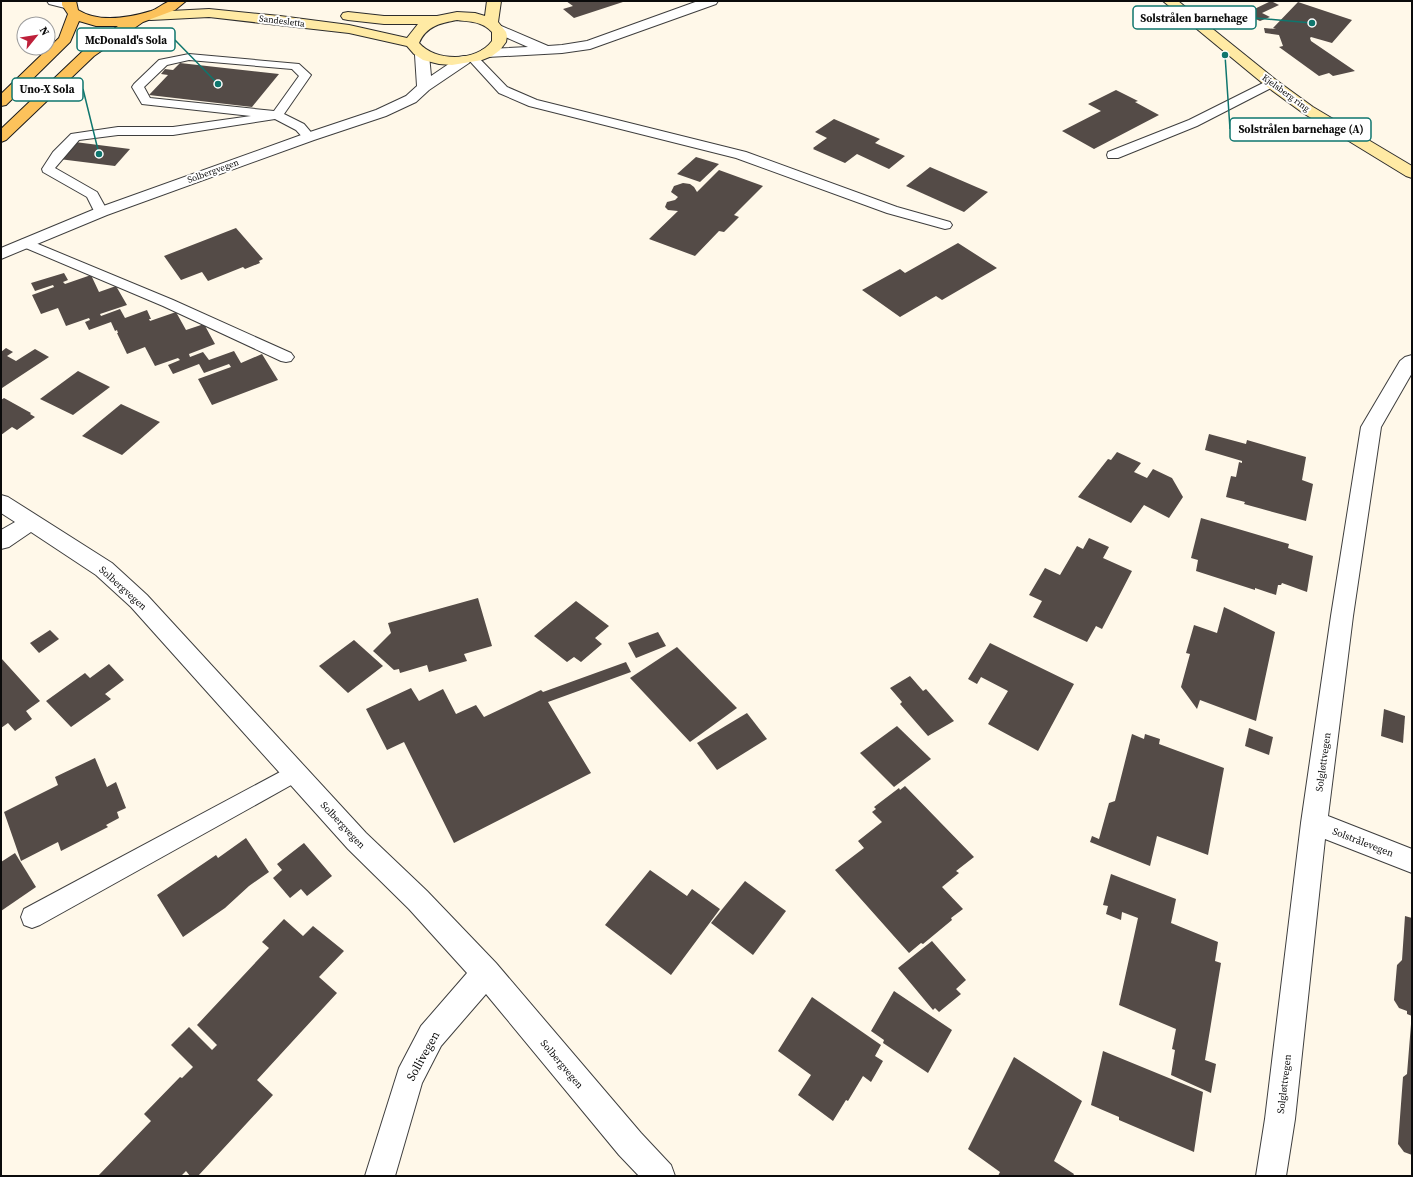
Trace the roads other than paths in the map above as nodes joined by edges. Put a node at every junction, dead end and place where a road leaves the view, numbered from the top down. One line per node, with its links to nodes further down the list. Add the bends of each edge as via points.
1 (54, 1): 7 (street)
2 (178, 1): 9 (main road, via 165,10)
3 (494, 1): 11 (street)
4 (711, 1): 13 (street, via 590,45)
5 (1170, 1): 16 (street, Kjelsberg ring)
6 (458, 5): 10 (street, Sandesletta)
7 (71, 7): 9 (main road, via 85,19 100,22); 18 (main road, via 65,39)
8 (275, 7): 10 (street, Sandesletta, via 384,20)
9 (144, 18): 12 (street, Sandesletta, via 209,13 349,29); 20 (main road, via 110,37 89,53)
10 (437, 20): 11 (street, Sandesletta, via 476,17); 12 (street, Sandesletta, via 423,26 414,34)
11 (495, 26): 13 (street); 15 (street, via 501,35 500,41 495,47)
12 (412, 43): 14 (street, via 415,50)
13 (548, 50): 15 (street)
14 (422, 55): 15 (street, via 448,61); 17 (street)
15 (475, 57): 17 (street, Solbergvegen); 25 (lane, via 503,90 533,103 741,156 892,210)
16 (1271, 83): 22 (lane, via 1193,123); 23 (street, Kjelsberg ring, via 1308,110)
17 (424, 87): 21 (street, Solbergvegen, via 411,99 381,113)
18 (1, 102)
19 (277, 115): 19 (lane, via 304,75 295,66 189,57 163,62 138,87 146,101); 21 (lane, via 300,127); 24 (lane, via 173,131 118,132 75,137 48,169 92,196)
20 (1, 137)
21 (309, 137): 24 (street, Solbergvegen)
22 (1113, 155)
23 (1412, 173)
24 (101, 212): 26 (street, Solbergvegen)
25 (945, 225)
26 (26, 243): 27 (street, Solbergvegen); 28 (lane, via 168,303)
27 (1, 254)
28 (286, 357)
29 (1412, 361): 34 (street, Solgløttvegen, via 1407,365 1371,427)
30 (1, 503): 31 (street, Solbergvegen)
31 (32, 522): 32 (street); 33 (street, Solbergvegen, via 104,569 139,601)
32 (1, 541)
33 (295, 773): 36 (lane); 37 (street, Solbergvegen)
34 (1314, 823): 35 (street, Solstrålevegen); 40 (street, Solgløttvegen, via 1280,1119)
35 (1412, 861)
36 (32, 917)
37 (486, 973): 38 (street, Sollivegen, via 431,1036 409,1078); 39 (street, Solbergvegen)
38 (380, 1176)
39 (660, 1176)
40 (1271, 1176)

